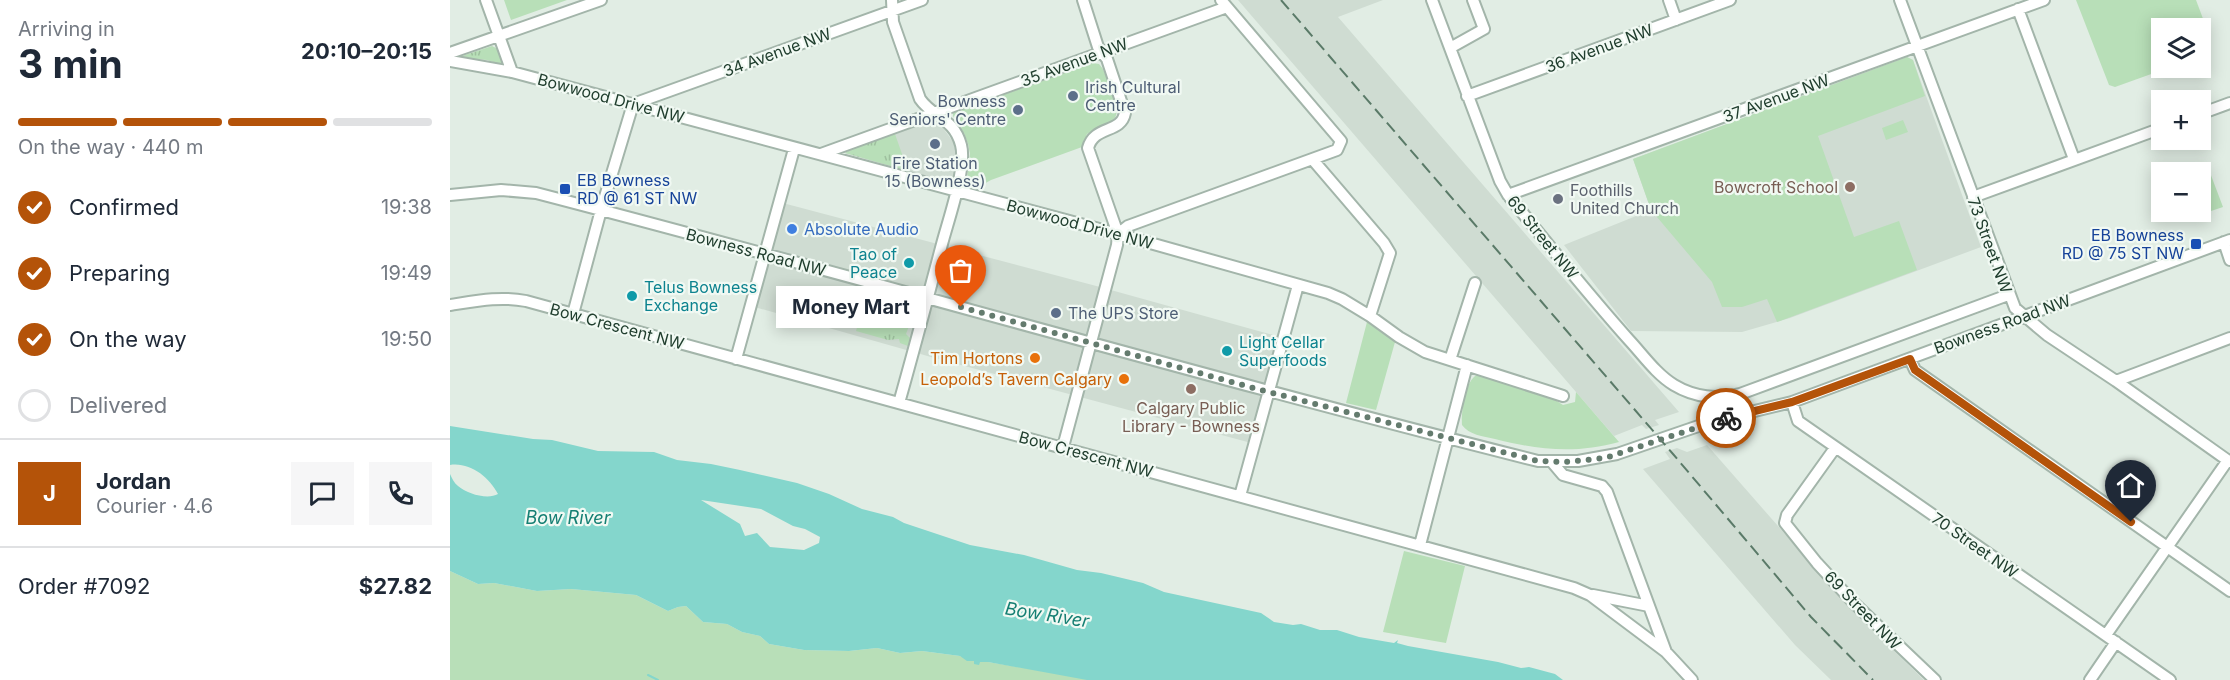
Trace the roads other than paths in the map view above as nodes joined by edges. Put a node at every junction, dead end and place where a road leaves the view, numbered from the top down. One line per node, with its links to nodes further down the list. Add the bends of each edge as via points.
1 (486, 0): 15 (street)
2 (601, 0): 15 (street)
3 (922, 0): 12 (street, 34 Avenue NW)
4 (1083, 0): 18 (street)
5 (1432, 0): 17 (street, 69 Street NW)
6 (1473, 0): 17 (street, via 1484,29)
7 (1669, 0): 14 (street)
8 (1730, 0): 14 (street, 36 Avenue NW)
9 (1900, 0): 16 (street, 73 Street NW)
10 (2044, 0): 13 (street, 37 Avenue NW)
11 (1224, 3): 18 (street, 35 Avenue NW); 31 (street, via 1341,141 1337,150)
12 (893, 5): 23 (street, 34 Avenue NW); 26 (street, via 893,22 920,99)
13 (2018, 9): 16 (street, 37 Avenue NW); 30 (street)
14 (1676, 20): 22 (street, 36 Avenue NW)
15 (500, 36): 19 (street); 21 (street)
16 (1918, 46): 34 (street, 37 Avenue NW); 35 (street, 73 Street NW)
17 (1450, 48): 22 (street, 69 Street NW)
18 (1102, 52): 26 (street, 35 Avenue NW); 37 (street, via 1125,117 1120,124 1095,135 1088,148)
19 (450, 53)
20 (450, 61): 21 (street, Bowwood Drive NW)
21 (512, 72): 23 (street, Bowwood Drive NW)
22 (1467, 96): 34 (street, 69 Street NW)
23 (633, 104): 28 (street, Bowwood Drive NW); 36 (street)
24 (2230, 104): 25 (street)
25 (2211, 110)
26 (934, 112): 29 (street, 35 Avenue NW); 32 (street, via 946,120 961,145 963,156)
27 (2151, 132): 30 (street)
28 (794, 149): 29 (street, Bowwood Drive NW); 39 (street)
29 (820, 154): 32 (street, Bowwood Drive NW)
30 (2074, 159): 35 (street)
31 (1313, 160): 37 (street, via 1128,226); 47 (street, via 1390,254)
32 (956, 192): 37 (street, Bowwood Drive NW); 44 (street)
33 (450, 195): 36 (street, Bowness Road NW, via 514,190)
34 (1508, 195): 57 (street, 69 Street NW, via 1660,375 1679,388)
35 (1973, 196): 43 (street, 73 Street NW)
36 (601, 210): 39 (street, Bowness Road NW); 46 (street)
37 (1118, 234): 42 (street, Bowwood Drive NW); 50 (street)
38 (2227, 241): 40 (street); 48 (street, Bowness Road NW)
39 (764, 255): 44 (street, Bowness Road NW); 51 (street)
40 (2230, 260)
41 (1475, 283): 53 (street)
42 (1298, 285): 47 (street, Bowwood Drive NW, via 1342,299); 56 (street)
43 (2008, 295): 48 (street, 73 Street NW); 57 (street, Bowness Road NW, via 1740,394 1717,398)
44 (928, 298): 50 (street, Bowness Road NW); 60 (street)
45 (450, 305): 46 (street, Bow Crescent NW, via 511,298)
46 (573, 314): 51 (street, Bow Crescent NW)
47 (1370, 316): 53 (street, Bowwood Drive NW, via 1408,343)
48 (2024, 316): 52 (street, Bowness Road NW); 55 (street, 73 Street NW)
49 (2230, 338): 55 (street)
50 (1091, 342): 56 (street, Bowness Road NW); 62 (street)
51 (736, 359): 60 (street, Bow Crescent NW)
52 (1910, 359): 59 (street, Bowness Road NW); 68 (street, via 1915,370)
53 (1450, 360): 54 (street, Bowwood Drive NW)
54 (1467, 365): 58 (street, Bowwood Drive NW); 61 (street)
55 (2116, 381): 64 (street, 73 Street NW)
56 (1269, 392): 61 (street, Bowness Road NW); 66 (street)
57 (1701, 395)
58 (1563, 396)
59 (1792, 402): 63 (street, 70 Street NW, via 1798,421); 65 (street, Bowness Road NW, via 1713,421 1617,454 1585,461)
60 (900, 403): 62 (street, Bow Crescent NW)
61 (1448, 439): 65 (street, Bowness Road NW); 67 (street)
62 (1063, 447): 66 (street, Bow Crescent NW)
63 (1835, 448): 72 (street, 70 Street NW); 76 (street, 69 Street NW, via 1785,523 1854,603)
64 (2229, 461): 68 (street)
65 (1552, 462): 71 (street, via 1563,475 1602,486 1607,492)
66 (1240, 496): 67 (street, Bow Crescent NW)
67 (1420, 545): 70 (street, Bow Crescent NW)
68 (2168, 548): 69 (street); 72 (street)
69 (2230, 591)
70 (1590, 595): 71 (street); 74 (street, Bow Crescent NW)
71 (1649, 606): 74 (street)
72 (2106, 635): 73 (street, 70 Street NW)
73 (2116, 642): 77 (street); 78 (street, 70 Street NW)
74 (1666, 652): 75 (street, Bow Crescent NW)
75 (1692, 680)
76 (1935, 680)
77 (2090, 680)
78 (2170, 680)

